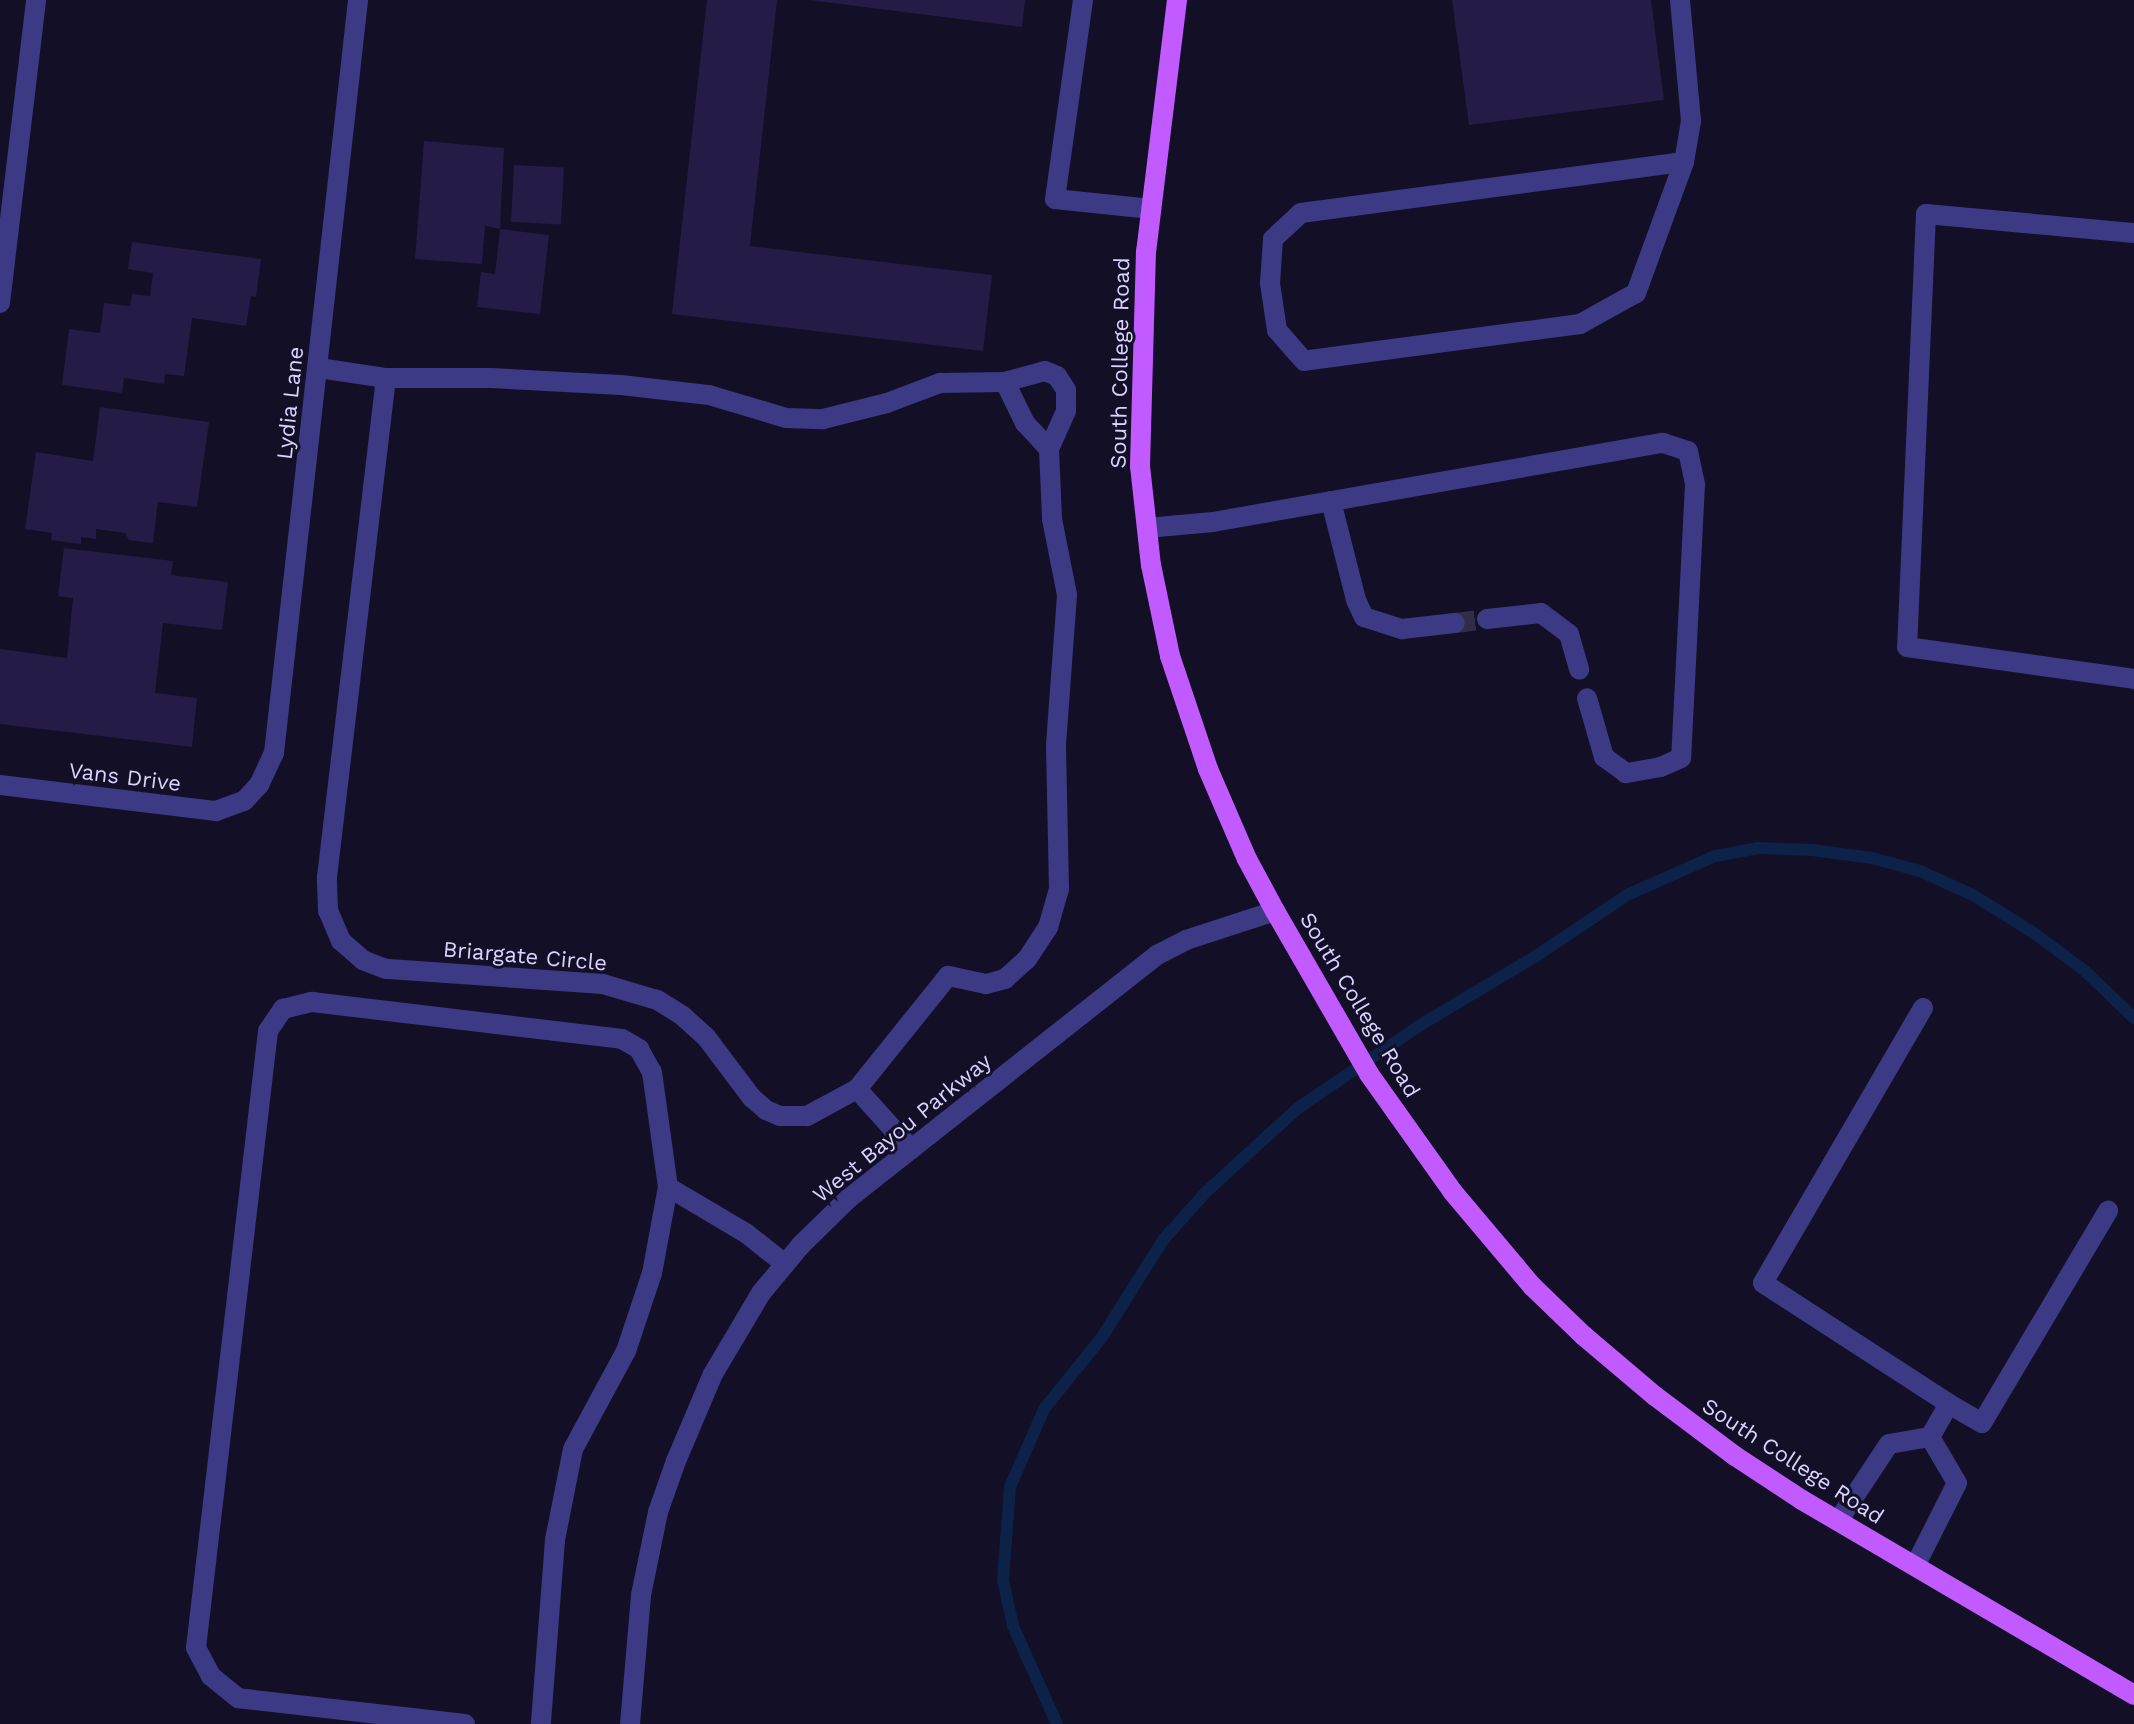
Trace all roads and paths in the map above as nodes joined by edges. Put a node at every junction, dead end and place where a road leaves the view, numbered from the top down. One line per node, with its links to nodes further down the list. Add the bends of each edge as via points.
1 (36, 0): 9 (street)
2 (358, 0): 10 (street, Lydia Lane)
3 (1083, 0): 7 (street, via 1055,199)
4 (1177, 0): 7 (main road, South College Road)
5 (1680, 0): 6 (street, via 1691,121)
6 (1684, 162): 6 (street, via 1301,213 1273,239 1270,283 1277,330 1304,361 1580,324 1636,293)
7 (1151, 209): 15 (main road, South College Road, via 1139,405)
8 (2134, 233): 19 (street, via 1926,214 1907,647)
9 (0, 303)
10 (319, 368): 11 (street, Briargate Circle); 22 (street, Lydia Lane, via 274,753 259,785)
11 (386, 378): 12 (street, Briargate Circle, via 621,385 709,395 786,418 823,419 940,383); 25 (street, Briargate Circle, via 327,877 328,911 341,941 363,960 386,969 603,984 657,1000 706,1037 752,1098 780,1116 807,1116)
12 (1005, 382): 13 (street, via 1025,423); 13 (street, Briargate Circle, via 1045,371 1057,376 1066,390 1066,411)
13 (1049, 449): 25 (street, Briargate Circle, via 1052,519 1067,595 1056,746 1059,889 1048,927 1027,959 1005,979 986,984 948,976)
14 (1331, 501): 15 (street); 17 (street, via 1364,617 1402,629); 20 (street, via 1663,443 1688,451 1695,484 1681,758 1626,773 1604,757)
15 (1147, 528): 23 (main road, South College Road, via 1170,656 1208,769)
16 (1487, 619): 18 (street, via 1541,613 1569,634)
17 (1455, 623)
18 (1579, 670)
19 (2134, 679)
20 (1587, 698)
21 (0, 785): 22 (street, Vans Drive, via 216,811)
22 (244, 801)
23 (1275, 911): 26 (street, West Bayou Parkway, via 1157,955); 32 (main road, South College Road, via 1369,1074 1452,1191 1532,1286 1584,1336 1723,1448)
24 (1923, 1008): 30 (street, via 1763,1283)
25 (857, 1089): 26 (street)
26 (911, 1149): 29 (street, West Bayou Parkway, via 848,1199)
27 (668, 1187): 29 (street, via 747,1234); 35 (street, via 652,1072 639,1049 622,1039 312,1002 283,1009 268,1031 196,1648 211,1676 238,1698); 36 (street, via 652,1273 626,1351 573,1449 555,1540)
28 (2108, 1211): 30 (street, via 1982,1423)
29 (785, 1264): 37 (street, West Bayou Parkway, via 761,1293 713,1374 658,1512 641,1595)
30 (1949, 1404): 31 (street)
31 (1930, 1437): 32 (street, via 1889,1444); 33 (street, via 1957,1483)
32 (1838, 1521): 33 (main road, South College Road)
33 (1915, 1566): 34 (main road, South College Road)
34 (2134, 1695)
35 (465, 1724)
36 (541, 1724)
37 (630, 1724)

